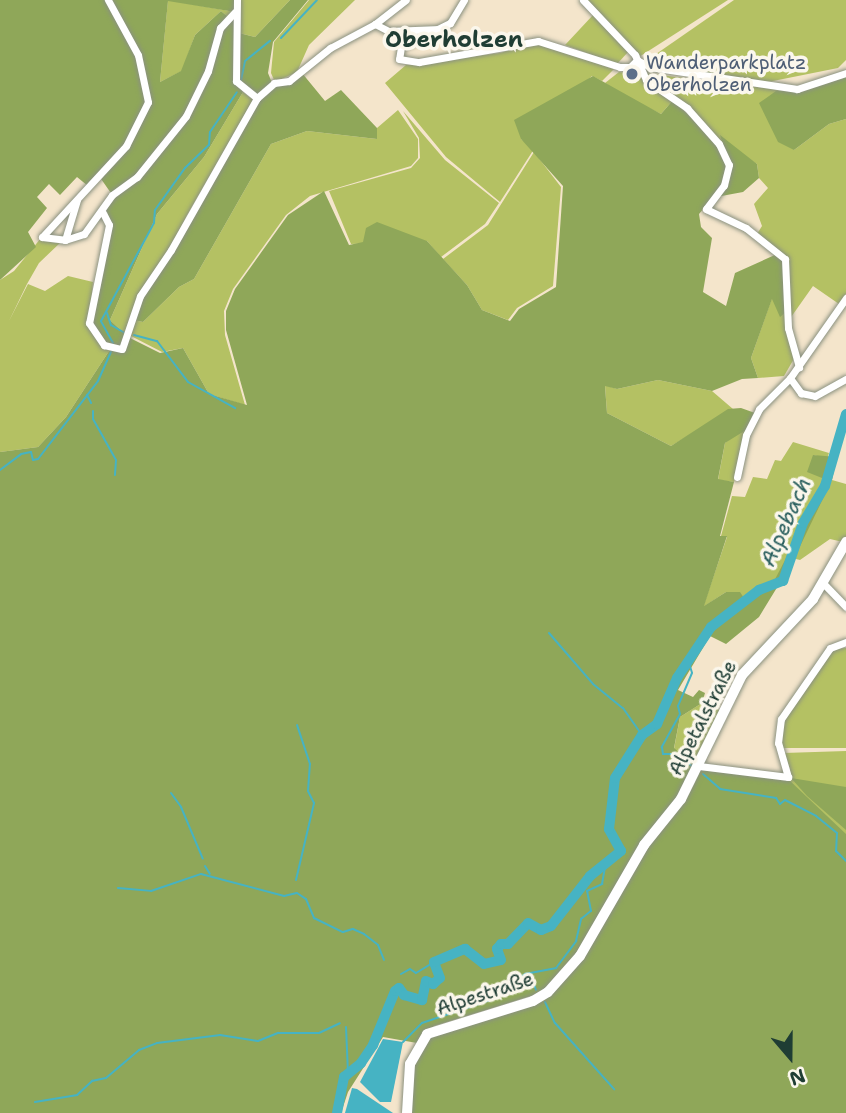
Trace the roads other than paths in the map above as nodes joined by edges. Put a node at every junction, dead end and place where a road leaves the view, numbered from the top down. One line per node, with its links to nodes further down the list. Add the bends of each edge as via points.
1 (108, 0): 12 (street, via 138,55 148,102 126,146)
2 (237, 0): 6 (street)
3 (406, 0): 7 (street)
4 (464, 0): 8 (street, via 457,17)
5 (583, 0): 9 (street)
6 (235, 12): 11 (street, via 236,81); 13 (street, via 220,28 208,72 186,116 137,177 112,195)
7 (375, 24): 8 (street, via 389,31); 11 (street, via 330,48 289,81 274,83)
8 (440, 29): 9 (street, via 401,47 399,59 419,62 538,41 620,67)
9 (638, 60): 10 (street, via 650,67 797,89); 16 (street, via 646,80 704,125 729,165 724,186 706,209 746,228 785,259 788,328)
10 (846, 73)
11 (257, 99): 13 (street, via 140,296 122,349 104,345 89,323 109,225)
12 (77, 200): 14 (street); 14 (street, via 42,237)
13 (104, 214): 14 (street, via 84,234)
14 (65, 240)
15 (846, 298): 16 (street)
16 (799, 367): 17 (street)
17 (790, 378): 18 (street, via 801,393 815,396); 19 (street, via 759,410 746,435)
18 (846, 379)
19 (737, 477)
20 (846, 542): 21 (main road, Alpetalstraße)
21 (823, 583): 22 (street); 24 (main road, Alpetalstraße, via 742,676)
22 (846, 607)
23 (846, 642): 24 (street, via 830,648 781,719 778,743 788,776)
24 (699, 766): 25 (main road, Alpetalstraße, via 675,808)
25 (644, 845): 26 (main road, Alpestraße, via 580,956 548,992 533,1001 437,1028 419,1044 410,1064)
26 (407, 1113)

